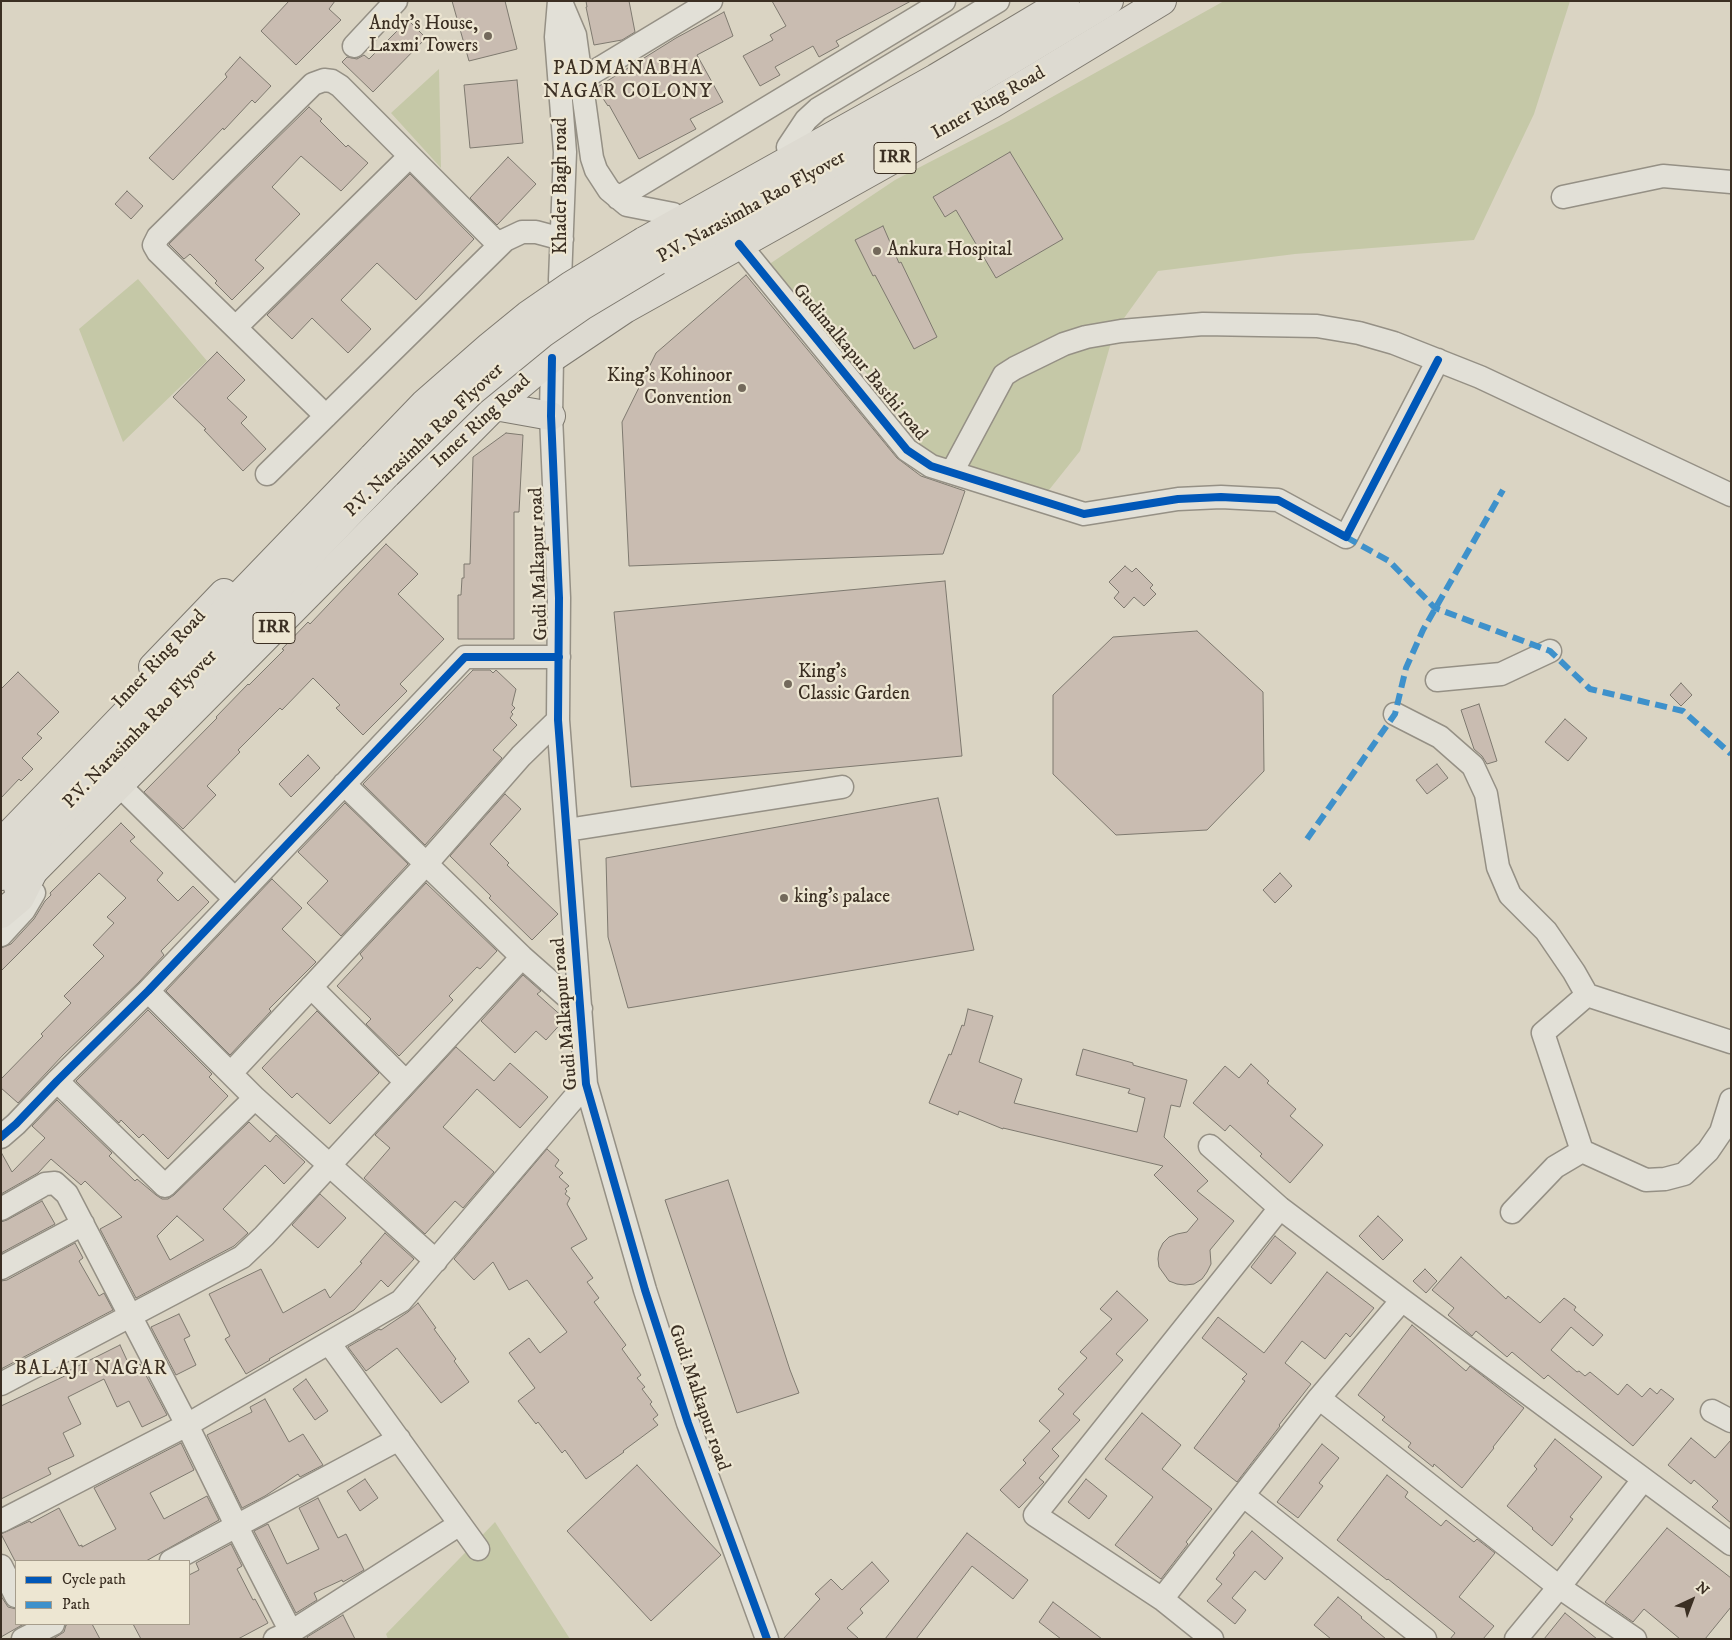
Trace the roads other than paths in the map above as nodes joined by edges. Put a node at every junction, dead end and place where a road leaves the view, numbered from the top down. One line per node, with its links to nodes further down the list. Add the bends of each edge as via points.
1 (396, 1): 10 (street)
2 (560, 1): 11 (street, via 575,35); 18 (street, Khader Bagh road, via 556,37 565,152)
3 (944, 1): 16 (street)
4 (998, 1): 12 (street, via 818,109)
5 (1039, 1): 12 (main road, Inner Ring Road)
6 (1065, 1): 43 (main road, P.V. Narasimha Rao Flyover, bridge, via 936,78 606,263 520,322 419,410)
7 (1109, 1): 46 (main road, P.V. Narasimha Rao Flyover, bridge, via 940,103 618,284 520,351 471,392 387,474)
8 (1162, 1): 19 (main road, Inner Ring Road / IRR, via 992,104)
9 (701, 4): 11 (street)
10 (354, 46)
11 (582, 79): 16 (street, via 592,158 596,170)
12 (788, 146): 17 (main road, Inner Ring Road)
13 (409, 156): 20 (street); 24 (street); 24 (street, via 340,86 324,80 306,90 155,242 158,252)
14 (1731, 182): 15 (street, via 1662,176)
15 (1563, 197)
16 (618, 198): 17 (street, via 647,210)
17 (673, 214): 21 (main road, Inner Ring Road)
18 (562, 238): 20 (street, via 522,232); 22 (street, Khader Bagh road)
19 (739, 244): 23 (main road, Inner Ring Road / IRR); 30 (street, Gudimalkapur Basthi road, via 907,450 931,466)
20 (499, 245): 28 (street)
21 (603, 254): 22 (main road, Inner Ring Road); 23 (main road, via 600,276 611,299)
22 (560, 280): 42 (main road, Inner Ring Road, via 436,379 185,632)
23 (624, 309): 25 (main road, Inner Ring Road / IRR)
24 (236, 327): 28 (street)
25 (552, 358): 27 (main road, Inner Ring Road / IRR); 29 (street, Gudi Malkapur road)
26 (1438, 360): 30 (street, via 1376,338 1317,326 1203,324 1086,337 1064,344 1004,376); 30 (street, Gudimalkapur Basthi road, via 1346,537 1278,500 1178,499 1084,514); 32 (street)
27 (495, 406): 29 (main road); 39 (main road, Inner Ring Road / IRR)
28 (326, 416): 31 (street)
29 (550, 416): 34 (street, Gudi Malkapur road)
30 (952, 472)
31 (267, 474)
32 (1731, 495)
33 (1550, 651): 35 (street, via 1502,674)
34 (559, 657): 37 (street, Gudi Malkapur road); 38 (street, via 465,658)
35 (1437, 680)
36 (1395, 714): 54 (street, via 1440,737 1473,766 1486,794 1498,867 1510,895 1546,931)
37 (558, 720): 41 (street, Gudi Malkapur road); 44 (street)
38 (344, 784): 44 (street); 47 (street)
39 (119, 785): 45 (main road, Inner Ring Road / IRR); 47 (street)
40 (842, 787): 41 (street)
41 (567, 830): 55 (street, Gudi Malkapur road)
42 (1, 835)
43 (1, 843)
44 (426, 863): 51 (street); 52 (street)
45 (39, 864): 48 (main road, Inner Ring Road / IRR); 49 (main road, via 20,898); 50 (street, via 44,867 40,880 24,910)
46 (1, 876)
47 (235, 900): 53 (street)
48 (1, 904)
49 (1, 914)
50 (1, 935)
51 (522, 956): 55 (street); 59 (street)
52 (311, 987): 57 (street); 59 (street)
53 (148, 991): 57 (street); 58 (street)
54 (1587, 995): 56 (street); 65 (street, via 1543,1033)
55 (581, 1009): 60 (street, Gudi Malkapur road)
56 (1731, 1042)
57 (231, 1073): 61 (street)
58 (57, 1080): 61 (street, via 165,1186); 63 (street)
59 (406, 1082): 66 (street)
60 (586, 1084): 71 (street); 93 (street, Gudi Malkapur road, via 660,1338)
61 (255, 1098): 66 (street)
62 (1731, 1100): 65 (street, via 1722,1132 1684,1174 1646,1180)
63 (1, 1136)
64 (1210, 1146): 67 (street)
65 (1582, 1151): 69 (street, via 1555,1167)
66 (329, 1164): 71 (street); 74 (street, via 242,1256)
67 (1280, 1208): 73 (street); 91 (street, via 1035,1515)
68 (1, 1209): 70 (street, via 45,1184 55,1183 67,1194)
69 (1512, 1212)
70 (83, 1224): 72 (street); 74 (street)
71 (436, 1261): 75 (street, via 401,1301)
72 (1, 1268)
73 (1402, 1300): 77 (street); 80 (street)
74 (130, 1316): 76 (street); 78 (street)
75 (330, 1343): 78 (street); 79 (street)
76 (1, 1384)
77 (1320, 1398): 81 (street); 89 (street)
78 (187, 1425): 82 (street); 84 (street)
79 (399, 1440): 83 (street); 84 (street)
80 (1643, 1480): 85 (street); 89 (street)
81 (1244, 1496): 91 (street); 95 (street)
82 (1, 1521)
83 (460, 1524): 86 (street); 92 (street)
84 (237, 1527): 87 (street); 92 (street)
85 (1731, 1544)
86 (478, 1549)
87 (174, 1560)
88 (1, 1566): 90 (street)
89 (1559, 1587): 96 (street); 97 (street)
90 (15, 1594)
91 (1162, 1599): 94 (street)
92 (283, 1635)
93 (767, 1639)
94 (1212, 1639)
95 (1425, 1639)
96 (1516, 1639)
97 (1635, 1639)

